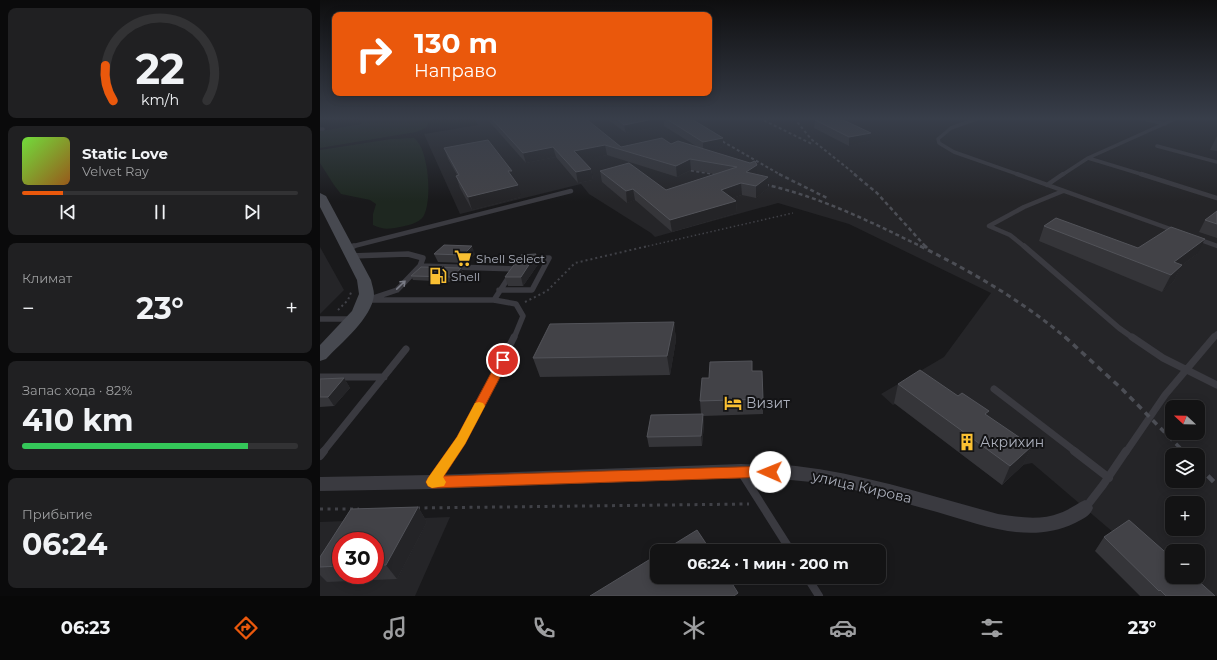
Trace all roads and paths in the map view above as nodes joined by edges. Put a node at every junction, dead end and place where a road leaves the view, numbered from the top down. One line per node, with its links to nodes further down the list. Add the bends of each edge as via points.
1 (944, 146): 6 (lane, via 954,152)
2 (1116, 146): 4 (lane)
3 (1157, 146): 5 (lane)
4 (1088, 158): 6 (lane); 10 (lane)
5 (1217, 162)
6 (1047, 185): 8 (lane)
7 (571, 191): 15 (lane)
8 (1063, 191): 12 (lane); 29 (lane, via 1024,207 989,226 1010,235 1119,328 1163,358)
9 (320, 196): 15 (street)
10 (1217, 198)
11 (793, 212): 22 (path, via 575,263 536,299)
12 (1180, 233)
13 (1195, 238): 14 (lane)
14 (1217, 246)
15 (349, 252): 17 (lane, via 408,254 423,258); 20 (street, via 364,280)
16 (528, 259): 19 (lane, via 549,258 532,290)
17 (420, 266): 19 (lane, via 515,266); 20 (lane, one-way to 17, via 397,290)
18 (353, 289): 24 (path, via 348,300)
19 (499, 290): 21 (lane)
20 (366, 300): 21 (lane); 25 (street)
21 (494, 300): 22 (lane)
22 (516, 304): 37 (lane, via 523,316 510,346 461,440)
23 (320, 318): 24 (lane)
24 (330, 319): 25 (lane)
25 (354, 319): 28 (street)
26 (1217, 334): 29 (lane)
27 (406, 350): 31 (lane)
28 (320, 355)
29 (1185, 369): 32 (lane); 36 (lane, via 1149,416)
30 (320, 377): 31 (lane)
31 (384, 377): 34 (lane)
32 (1217, 385)
33 (994, 389): 36 (lane)
34 (320, 456)
35 (741, 471): 37 (street, улица Кирова); 39 (lane); 42 (street, улица Кирова, via 822,476 1020,526 1055,524 1071,518)
36 (1109, 478): 42 (lane, via 1102,490)
37 (432, 482): 38 (street, улица Кирова)
38 (320, 484)
39 (762, 504): 41 (path); 44 (lane)
40 (367, 508): 43 (path)
41 (415, 508)
42 (1085, 508)
43 (320, 509)
44 (787, 544)
45 (811, 584): 46 (lane)
46 (819, 596)

